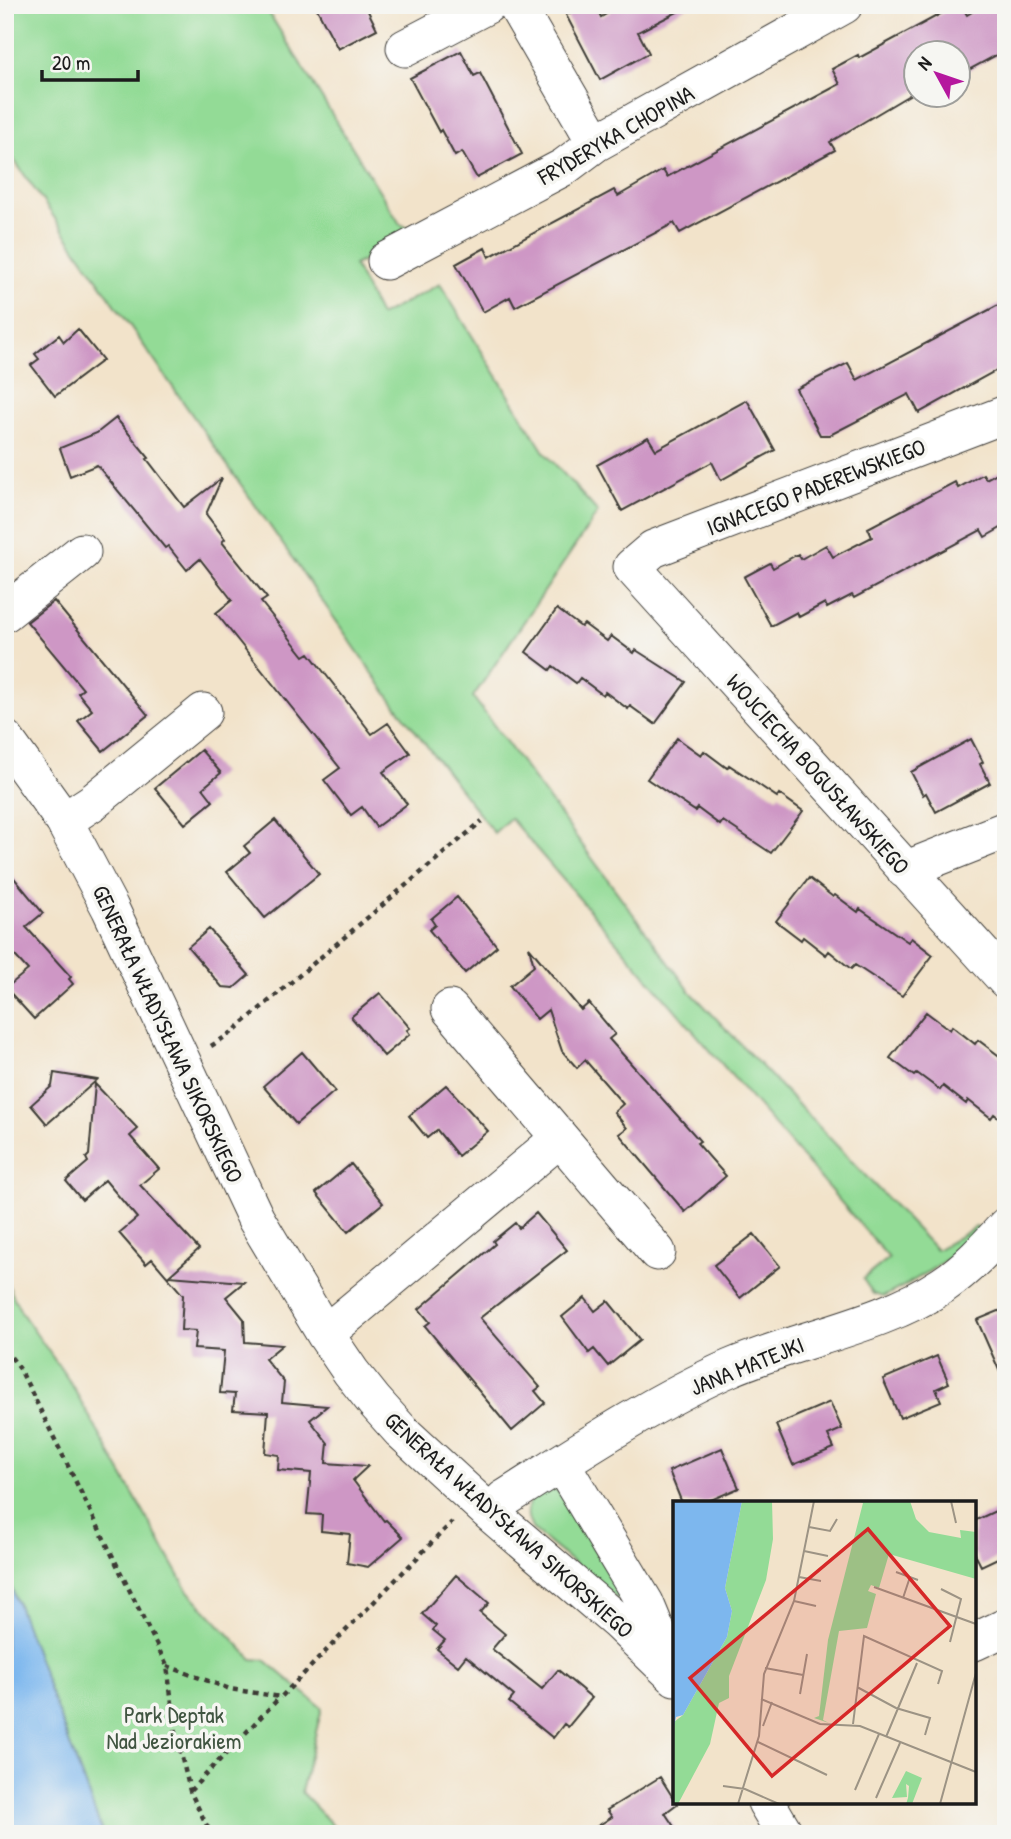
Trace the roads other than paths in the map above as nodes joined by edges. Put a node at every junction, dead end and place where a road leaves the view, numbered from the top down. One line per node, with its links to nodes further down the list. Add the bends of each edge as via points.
1 (487, 5): 4 (street)
2 (516, 5): 5 (street)
3 (844, 5): 5 (street, FRYDERYKA CHOPINA)
4 (405, 48)
5 (596, 143): 6 (street, FRYDERYKA CHOPINA, via 565,167)
6 (386, 261)
7 (1006, 414): 9 (street, IGNACEGO PADEREWSKIEGO, via 653,549)
8 (82, 552): 10 (street)
9 (632, 567): 15 (street, WOJCIECHA BOGUSŁAWSKIEGO)
10 (5, 613)
11 (203, 712): 13 (street)
12 (5, 739): 13 (street, GENERAŁA WŁADYSŁAWA SIKORSKIEGO)
13 (64, 821): 21 (street, GENERAŁA WŁADYSŁAWA SIKORSKIEGO, via 110,908 256,1219)
14 (1006, 830): 15 (street)
15 (905, 870): 16 (street, WOJCIECHA BOGUSŁAWSKIEGO)
16 (1006, 980)
17 (450, 1009): 18 (street)
18 (560, 1138): 20 (street); 21 (street)
19 (1006, 1227): 22 (street, JANA MATEJKI, via 942,1286 872,1319 732,1367)
20 (657, 1252)
21 (325, 1334): 23 (street, GENERAŁA WŁADYSŁAWA SIKORSKIEGO, via 374,1401)
22 (561, 1463): 23 (street, JANA MATEJKI, via 504,1499); 26 (street, GENERAŁA WŁADYSŁAWA SIKORSKIEGO, via 645,1603)
23 (482, 1506): 27 (street, GENERAŁA WŁADYSŁAWA SIKORSKIEGO)
24 (1006, 1627): 25 (street)
25 (976, 1641)
26 (673, 1672)
27 (673, 1675)
28 (767, 1804): 29 (street)
29 (786, 1834)

